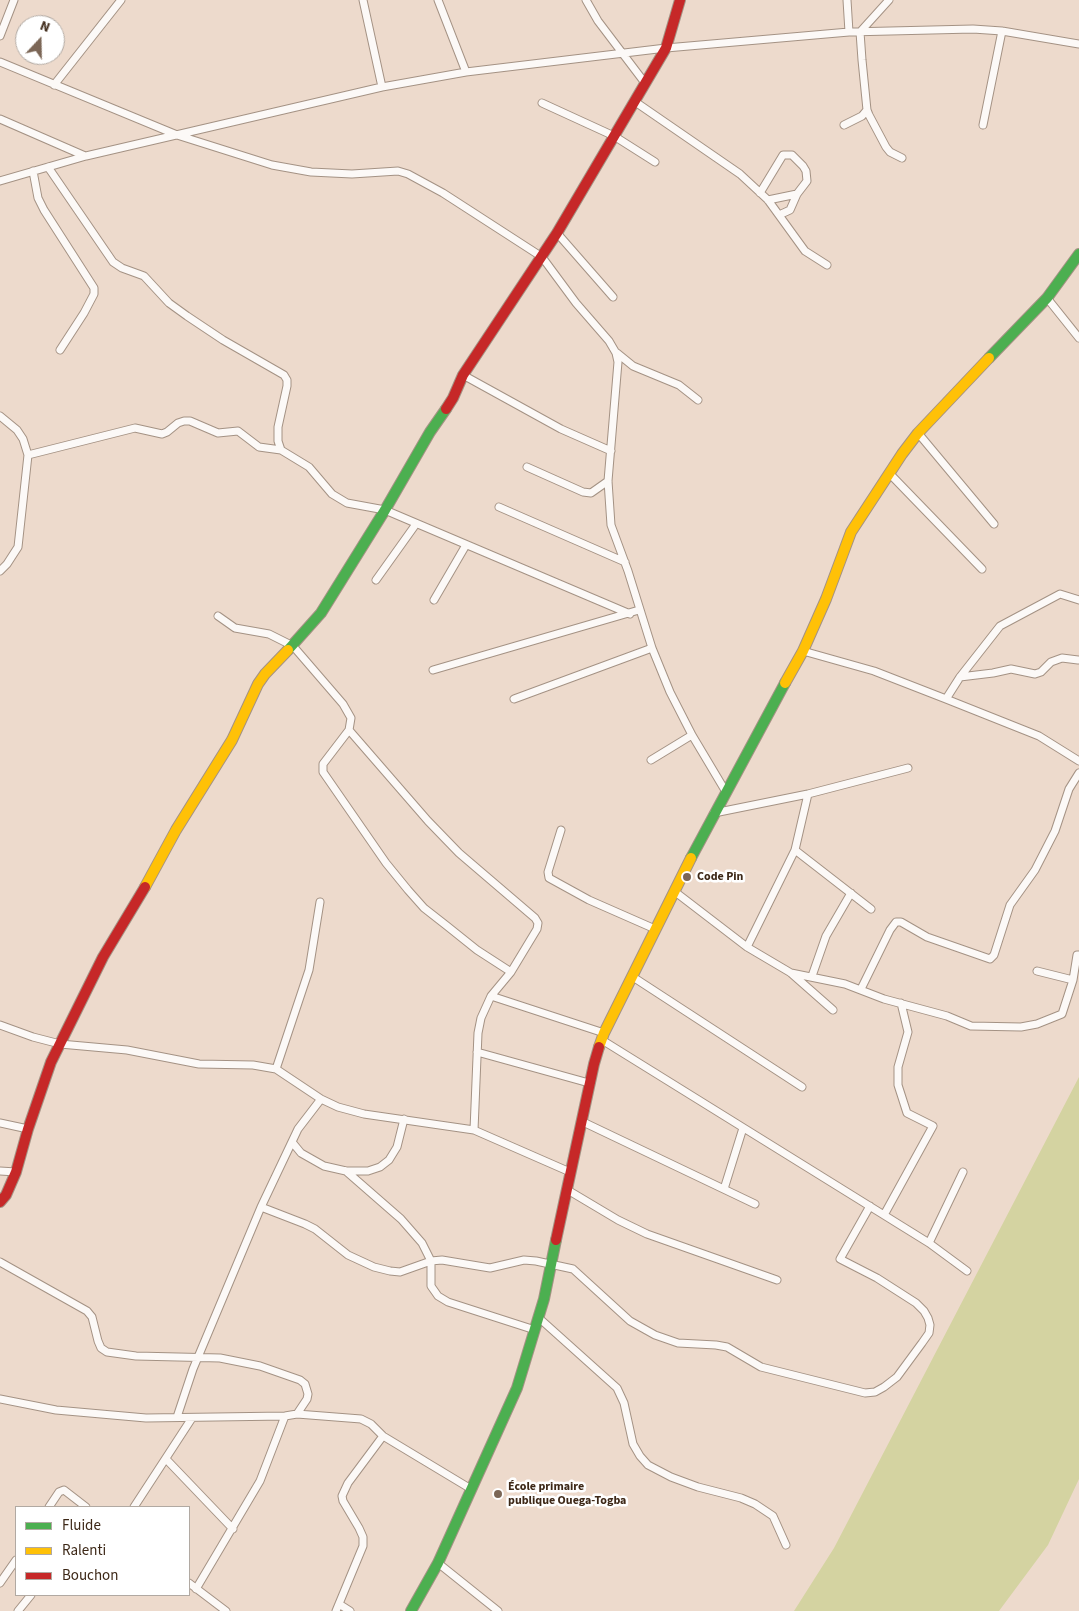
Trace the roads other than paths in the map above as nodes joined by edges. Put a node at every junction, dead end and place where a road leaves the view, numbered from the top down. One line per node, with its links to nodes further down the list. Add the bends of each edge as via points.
1 (14, 0): 12 (street)
2 (122, 0): 19 (street)
3 (363, 0): 20 (street)
4 (438, 0): 17 (street)
5 (586, 0): 15 (street)
6 (680, 0): 14 (street)
7 (847, 0): 10 (street)
8 (889, 0): 11 (street)
9 (1002, 31): 11 (street); 13 (street); 25 (street)
10 (849, 32): 11 (street); 14 (street)
11 (860, 32): 23 (street)
12 (0, 36)
13 (1079, 44)
14 (666, 48): 15 (street); 18 (street)
15 (621, 54): 17 (street); 18 (street)
16 (0, 62): 19 (street)
17 (466, 72): 20 (street)
18 (645, 83): 21 (street)
19 (54, 85): 27 (street)
20 (382, 87): 27 (street)
21 (634, 101): 28 (street); 35 (street, via 717,157)
22 (542, 103): 28 (street)
23 (867, 110): 26 (street); 30 (street, via 886,147)
24 (0, 119): 29 (street)
25 (983, 125)
26 (844, 126)
27 (177, 135): 29 (street); 41 (street, via 272,165 311,172 398,171 443,193)
28 (614, 136): 31 (street); 39 (street)
29 (86, 156): 32 (street)
30 (902, 158)
31 (655, 162)
32 (48, 167): 33 (street); 52 (street, via 113,262 144,276 169,303 187,316 284,375 287,386 278,427)
33 (33, 171): 34 (street); 46 (street, via 38,198 44,210 94,288 84,313)
34 (0, 180)
35 (760, 193): 36 (street, via 780,157 787,154 798,160 808,176); 37 (street)
36 (797, 194): 37 (street); 38 (street, via 790,210)
37 (768, 200): 38 (street)
38 (778, 215): 42 (street, via 805,251)
39 (557, 233): 41 (street); 43 (street)
40 (1079, 254): 44 (street)
41 (542, 257): 47 (street); 48 (street)
42 (827, 265)
43 (613, 297)
44 (1047, 298): 45 (street); 51 (street)
45 (1079, 338)
46 (60, 350)
47 (616, 353): 49 (street, via 633,366 679,385); 53 (street)
48 (463, 375): 53 (street, via 561,429); 59 (street, via 453,398)
49 (698, 400)
50 (0, 416): 54 (street, via 20,434)
51 (918, 433): 56 (street); 61 (street)
52 (281, 450): 54 (street, via 259,447 238,431 218,433 184,421 162,434 135,428); 59 (street, via 309,466 339,499)
53 (611, 451): 57 (street)
54 (28, 455): 65 (street, via 18,547)
55 (527, 467): 57 (street, via 583,492 590,493)
56 (890, 474): 64 (street); 74 (street, via 851,532)
57 (608, 481): 63 (street, via 611,525)
58 (499, 507): 63 (street)
59 (385, 510): 60 (street); 72 (street, via 321,614)
60 (416, 524): 62 (street); 66 (street)
61 (994, 524)
62 (466, 545): 67 (street); 70 (street)
63 (624, 562): 69 (street)
64 (982, 569)
65 (0, 572)
66 (376, 580)
67 (434, 600)
68 (1079, 600): 77 (street, via 1060,594 1000,626)
69 (640, 610): 70 (street); 73 (street)
70 (630, 614): 76 (street)
71 (218, 616): 72 (street, via 235,628 269,634)
72 (293, 646): 80 (street, via 349,713); 110 (street, via 258,684 232,740 103,958)
73 (652, 648): 78 (street); 81 (street)
74 (803, 651): 79 (street, via 874,672); 86 (street)
75 (1078, 660): 77 (street, via 1062,658 1035,674 1011,668)
76 (433, 670)
77 (960, 677): 79 (street)
78 (514, 699)
79 (946, 699): 83 (street, via 1039,736)
80 (350, 730): 99 (street, via 459,854 535,918 537,929); 99 (street, via 323,764 323,772 386,863 424,908)
81 (692, 736): 82 (street); 86 (street)
82 (651, 760)
83 (1079, 761)
84 (908, 768): 87 (street)
85 (1079, 773): 104 (street, via 1035,870 1010,905 990,959 927,937 896,922)
86 (726, 792): 88 (street)
87 (808, 794): 88 (street); 90 (street)
88 (714, 813): 91 (street)
89 (561, 830): 95 (street, via 549,878)
90 (795, 850): 92 (street); 96 (street)
91 (674, 891): 95 (street); 96 (street)
92 (851, 893): 94 (street); 101 (street, via 826,936)
93 (320, 902): 112 (street, via 309,970)
94 (871, 909)
95 (655, 930): 102 (street)
96 (747, 947): 100 (street)
97 (1079, 955): 103 (street)
98 (1037, 971): 103 (street)
99 (511, 972): 105 (street)
100 (791, 973): 101 (street); 107 (street)
101 (812, 976): 104 (street)
102 (633, 977): 109 (street); 114 (street)
103 (1073, 980): 106 (street, via 1062,1014 1021,1027 971,1026)
104 (861, 988): 106 (street)
105 (492, 996): 109 (street); 111 (street, via 481,1018)
106 (901, 1004): 134 (street, via 908,1032 898,1067 898,1085 907,1114 933,1126)
107 (833, 1010)
108 (0, 1025): 110 (street)
109 (603, 1037): 113 (street); 120 (street)
110 (60, 1044): 112 (street, via 113,1048 199,1064 253,1065); 119 (street)
111 (477, 1052): 113 (street); 121 (street)
112 (276, 1069): 115 (street)
113 (589, 1083): 117 (street)
114 (802, 1087)
115 (321, 1099): 116 (street, via 350,1111); 122 (street)
116 (404, 1120): 121 (street); 124 (street, via 397,1147 389,1160 380,1167)
117 (581, 1121): 126 (street); 129 (street)
118 (0, 1123): 119 (street)
119 (28, 1128): 125 (street)
120 (742, 1128): 129 (street); 132 (street)
121 (474, 1130): 126 (street)
122 (292, 1142): 124 (street, via 313,1161 334,1170); 133 (street)
123 (0, 1171): 125 (street)
124 (346, 1171): 136 (street, via 401,1220 422,1243)
125 (16, 1172): 130 (street)
126 (570, 1172): 128 (street)
127 (963, 1172): 135 (street)
128 (566, 1189): 138 (street); 140 (street, via 639,1231)
129 (724, 1189): 131 (street)
130 (0, 1202)
131 (755, 1204)
132 (870, 1206): 134 (street); 138 (street, via 840,1259 877,1278 916,1304 924,1311 930,1325 922,1344 897,1377 875,1392 864,1393 761,1367 727,1347 678,1343 655,1335 630,1321 573,1269)
133 (260, 1207): 136 (street, via 310,1226 348,1255 374,1267 400,1272); 143 (street)
134 (884, 1215): 135 (street)
135 (929, 1243): 139 (street)
136 (431, 1261): 138 (street, via 490,1268 524,1260); 142 (street, via 431,1286 438,1296)
137 (0, 1262): 143 (street, via 88,1311 101,1348 107,1352 136,1356)
138 (551, 1264): 141 (street)
139 (967, 1271)
140 (777, 1280)
141 (539, 1318): 142 (street); 156 (street, via 617,1388 624,1403 633,1444 648,1465 698,1487 755,1504 773,1516)
142 (535, 1330): 151 (street, via 518,1388)
143 (198, 1356): 145 (street, via 238,1361 300,1380 308,1394); 147 (street)
144 (0, 1399): 147 (street, via 56,1410 130,1417)
145 (297, 1414): 146 (street); 149 (street, via 361,1419)
146 (285, 1416): 148 (street); 155 (street, via 260,1481)
147 (177, 1417): 148 (street)
148 (192, 1418): 150 (street)
149 (383, 1436): 151 (street); 163 (street, via 342,1496 359,1528 363,1546)
150 (166, 1459): 154 (street); 155 (street)
151 (471, 1489): 158 (street)
152 (50, 1506): 153 (street, via 64,1490)
153 (85, 1506)
154 (135, 1506)
155 (233, 1529): 161 (street)
156 (786, 1545)
157 (15, 1561): 159 (street)
158 (438, 1564): 167 (street); 168 (street)
159 (0, 1583)
160 (190, 1584): 161 (street)
161 (196, 1588): 165 (street)
162 (30, 1596): 164 (street)
163 (338, 1607): 166 (street)
164 (18, 1611)
165 (226, 1611)
166 (350, 1611)
167 (411, 1611)
168 (498, 1611)

